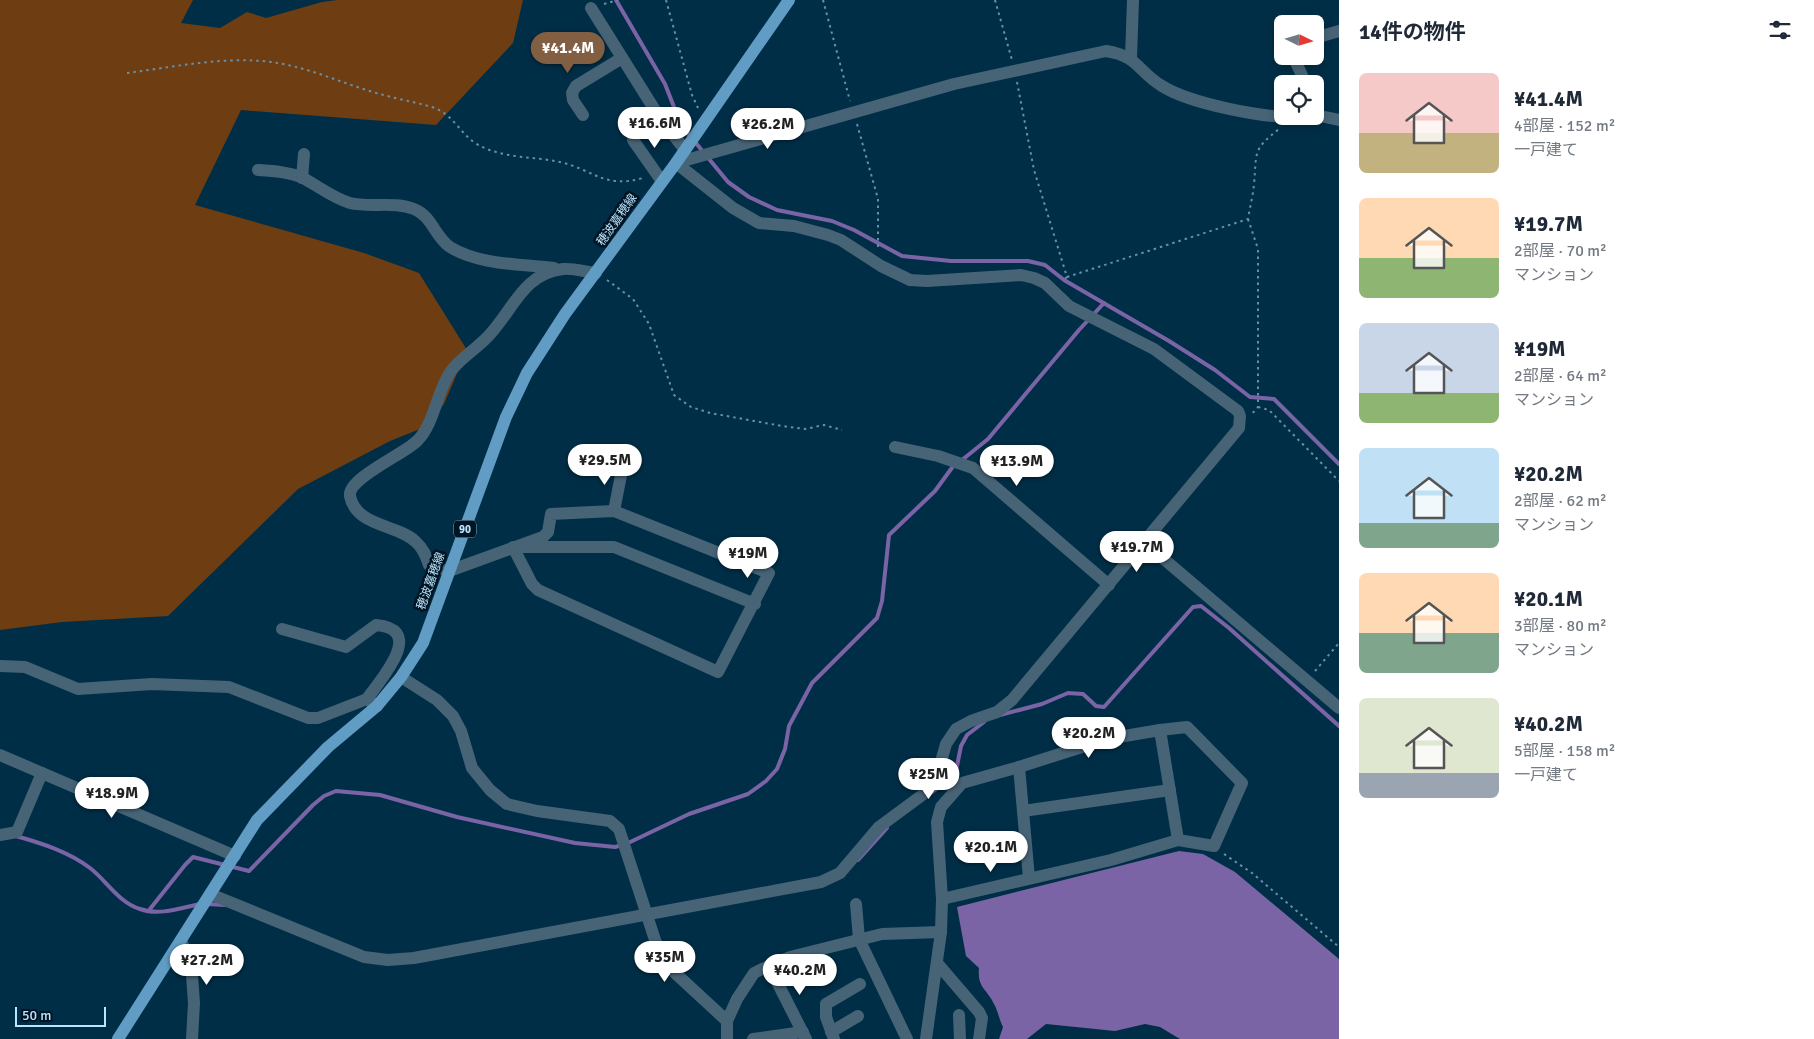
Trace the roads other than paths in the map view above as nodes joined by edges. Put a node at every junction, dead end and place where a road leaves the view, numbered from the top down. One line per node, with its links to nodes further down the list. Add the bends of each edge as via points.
1 (789, 0): 13 (main road, 穂波嘉穂線 / 90)
2 (1133, 0): 7 (street)
3 (591, 8): 6 (street)
4 (1339, 31): 5 (street)
5 (1324, 35)
6 (622, 58): 8 (street, via 576,86 573,100); 13 (street, via 658,115)
7 (1131, 58): 9 (street, via 1162,86 1263,116); 15 (street, via 1106,51 954,84)
8 (583, 115)
9 (1274, 116)
10 (1324, 117): 11 (street)
11 (1339, 120)
12 (633, 140): 17 (street)
13 (685, 150): 15 (main road, 穂波嘉穂線 / 90)
14 (304, 154): 18 (street)
15 (676, 163): 17 (main road, 穂波嘉穂線 / 90); 24 (street, via 733,208 758,223 794,226 828,235 910,280 1020,276 1044,283 1069,306 1154,349 1232,406 1240,416 1240,428)
16 (258, 170): 18 (street)
17 (658, 176): 20 (main road, 穂波嘉穂線 / 90)
18 (302, 178): 19 (street, via 347,202 415,209 429,220 449,246 470,255)
19 (564, 269): 20 (street); 26 (street, via 542,274 523,289 492,333 451,372 418,440 360,479 352,488 350,496 362,516 415,540 429,565)
20 (596, 273): 26 (main road, 穂波嘉穂線 / 90, via 527,373 506,418)
21 (895, 448): 27 (street, via 938,456 973,468)
22 (623, 465): 23 (street)
23 (614, 511): 25 (street, via 551,514 548,532 543,537); 28 (street, via 769,573)
24 (1145, 543): 27 (street); 33 (street)
25 (513, 547): 26 (street); 28 (street, via 614,547); 28 (street, via 538,590 718,672)
26 (449, 571): 31 (main road, 穂波嘉穂線 / 90, via 423,643)
27 (1108, 584): 47 (street, via 1012,700 997,712 956,729 946,744 937,776 925,793 879,827 840,873 820,882)
28 (755, 604)
29 (282, 628): 32 (street, via 346,647 376,625 386,626 396,633 400,642 399,652)
30 (0, 666): 32 (street, via 25,667 78,689 152,684 229,687 308,718)
31 (401, 677): 32 (main road, 穂波嘉穂線 / 90); 47 (street, via 437,700 454,716 472,768 507,804 610,821 619,829)
32 (372, 703): 42 (main road, 穂波嘉穂線 / 90, via 257,820)
33 (1339, 708)
34 (1160, 730): 36 (street, via 1107,738); 38 (street); 41 (street, via 1187,727 1242,783 1214,846)
35 (0, 756): 37 (street)
36 (1018, 767): 39 (street); 45 (street, via 962,783 941,808 937,822)
37 (42, 774): 40 (street, via 17,832); 42 (street)
38 (1170, 790): 39 (street); 41 (street)
39 (1023, 811): 43 (street)
40 (0, 835)
41 (1178, 840): 43 (street, via 1111,860)
42 (235, 856): 44 (main road, 穂波嘉穂線 / 90)
43 (1029, 878): 45 (street)
44 (210, 894): 47 (street, via 364,957 388,960); 50 (main road, 穂波嘉穂線 / 90)
45 (942, 899): 48 (street)
46 (856, 904): 49 (street)
47 (647, 915): 56 (street, via 663,958)
48 (941, 932): 49 (street, via 882,934); 51 (street)
49 (859, 939): 52 (street, via 790,957); 63 (street)
50 (181, 941): 59 (main road, 穂波嘉穂線 / 90); 60 (street, via 191,962)
51 (937, 963): 64 (street); 66 (street, via 979,1012 982,1018)
52 (769, 966): 56 (street, via 750,979); 58 (street)
53 (860, 984): 57 (street, via 826,1004 826,1017)
54 (959, 1015): 65 (street)
55 (858, 1016): 57 (street)
56 (727, 1021): 61 (street)
57 (833, 1035)
58 (805, 1036): 62 (street)
59 (118, 1039)
60 (192, 1039)
61 (727, 1039)
62 (754, 1039)
63 (907, 1039)
64 (926, 1039)
65 (960, 1039)
66 (979, 1039)

